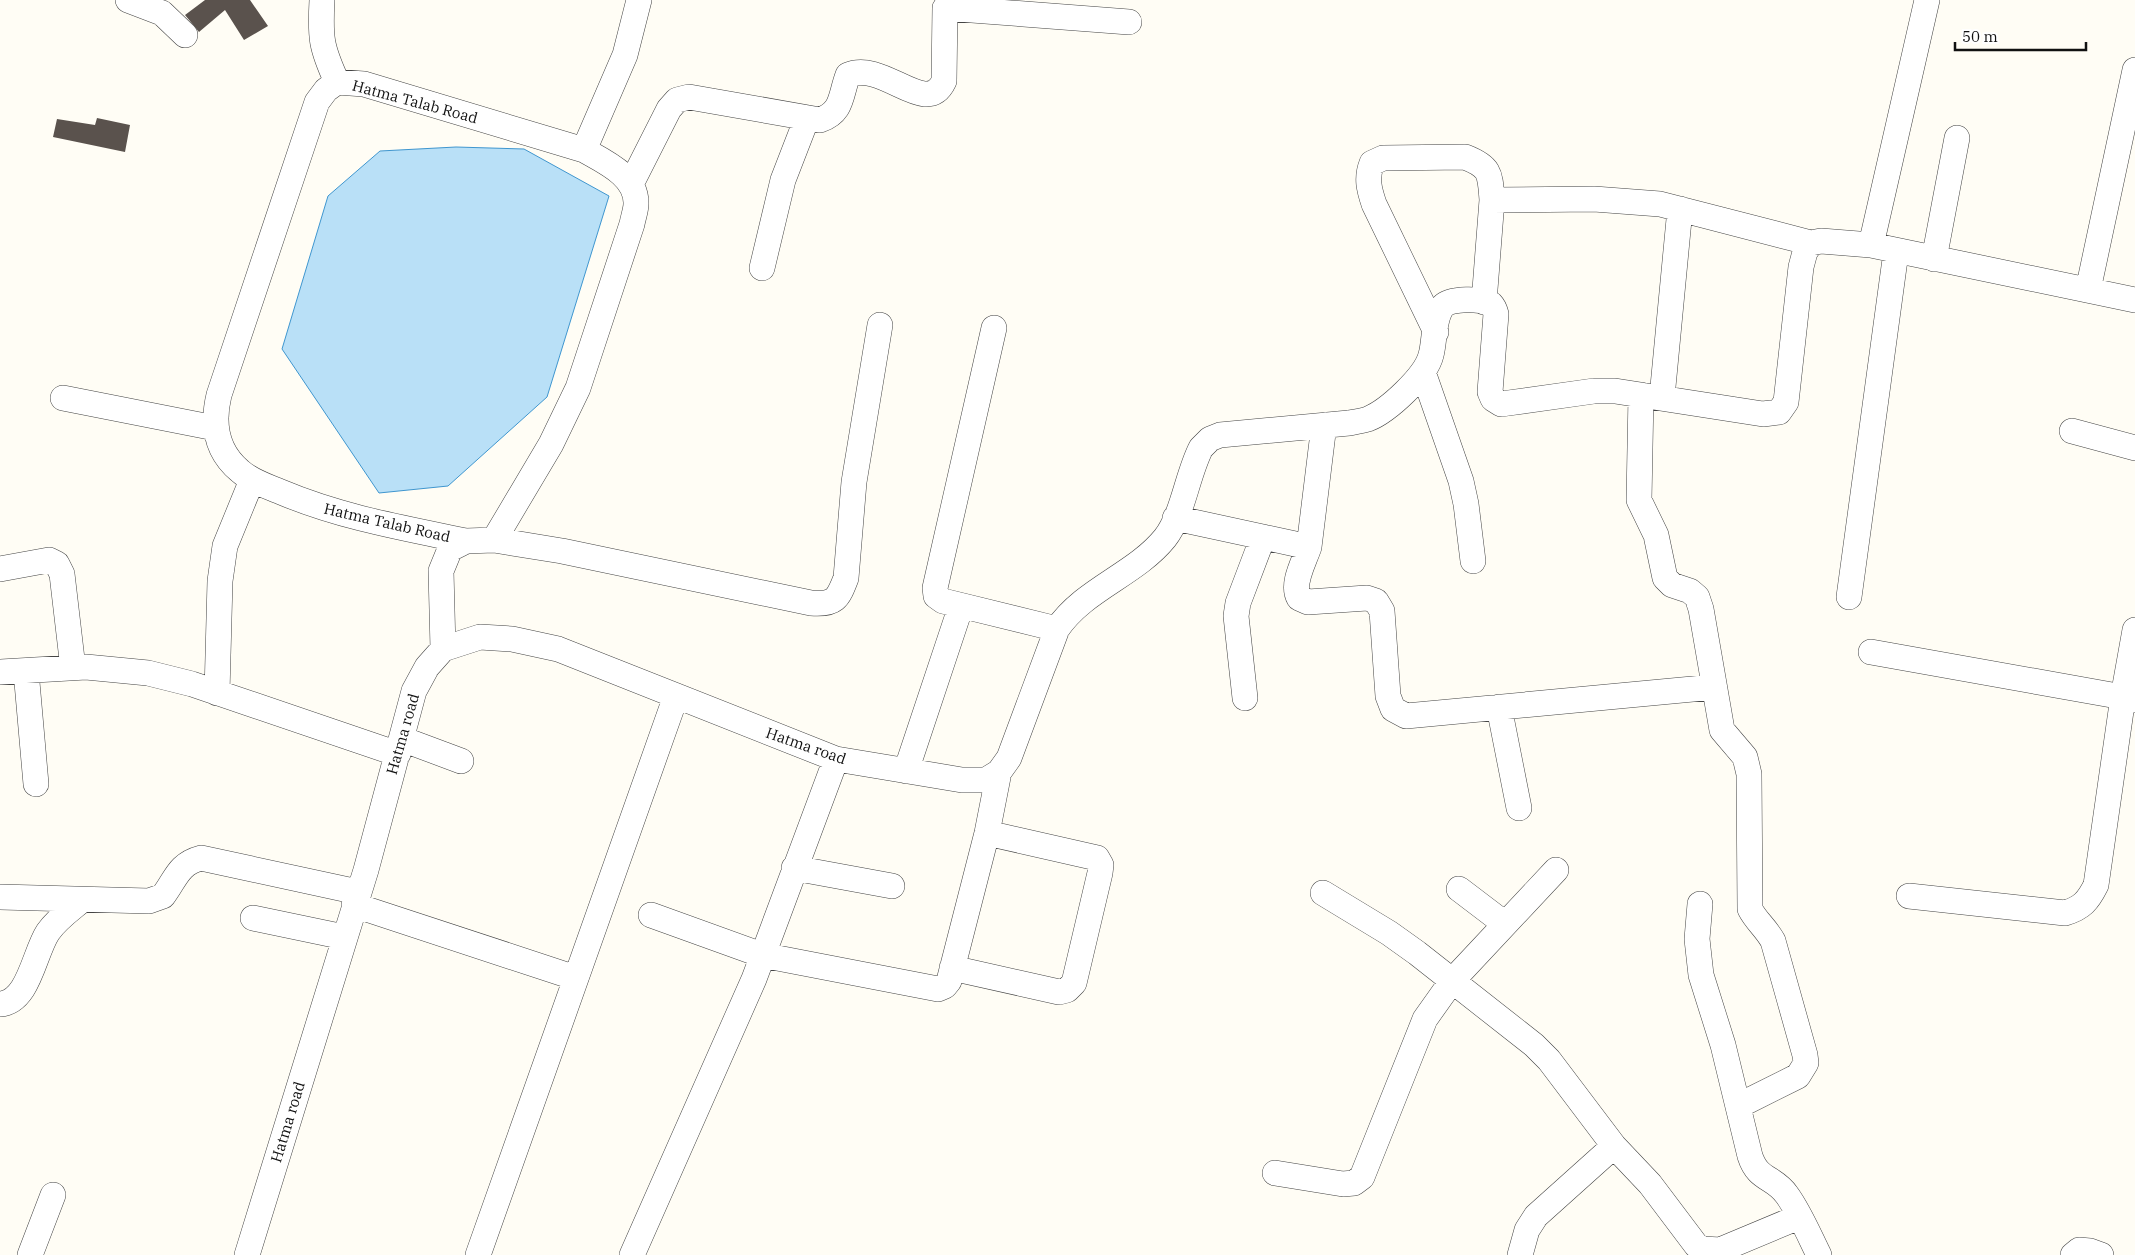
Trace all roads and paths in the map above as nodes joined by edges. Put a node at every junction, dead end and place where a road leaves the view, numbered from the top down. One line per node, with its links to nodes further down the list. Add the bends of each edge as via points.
1 (128, 0): 7 (street, via 162,13)
2 (322, 0): 9 (street, via 320,29 323,52)
3 (639, 0): 12 (street, via 625,55)
4 (1927, 0): 17 (street)
5 (945, 4): 6 (street); 10 (street, via 944,80 940,89 930,95 919,94 873,72 858,71 848,75 838,108 832,116 820,120)
6 (1129, 22)
7 (185, 35)
8 (2135, 70): 21 (street)
9 (337, 82): 12 (street, Hatma Talab Road, via 364,84); 31 (street, Hatma Talab Road, via 317,102 218,395)
10 (807, 118): 13 (street, via 690,97 677,100 669,109); 20 (street, via 783,180)
11 (1958, 138): 19 (street)
12 (584, 150): 13 (street, Hatma Talab Road, via 611,165)
13 (630, 184): 37 (street, via 636,203 632,224 578,388 551,444)
14 (1492, 200): 15 (street, via 1630,200); 23 (street); 26 (street, via 1491,178 1485,166 1465,157 1384,158 1372,163 1368,185 1374,204)
15 (1680, 208): 16 (street); 28 (street)
16 (1811, 243): 17 (street, via 1821,241); 28 (street, via 1804,252 1801,267 1786,402 1779,412 1763,414)
17 (1870, 246): 18 (street)
18 (1896, 252): 19 (street); 42 (street)
19 (1934, 259): 21 (street)
20 (762, 268)
21 (2088, 290): 22 (street)
22 (2135, 300)
23 (1484, 302): 26 (street, via 1453,300 1443,306); 28 (street, via 1494,307 1496,314 1490,392 1493,399 1501,404 1594,391)
24 (880, 324): 37 (street, Hatma Talab Road, via 854,482 846,578 834,600 826,604 812,603)
25 (994, 328): 43 (street, via 935,588 936,596 943,601)
26 (1436, 332): 27 (street, via 1431,356)
27 (1423, 372): 30 (street, via 1368,419); 40 (street, via 1461,481)
28 (1651, 396): 51 (street, via 1639,500 1656,535 1666,578 1672,585 1697,597)
29 (63, 398): 31 (street)
30 (1324, 426): 35 (street, via 1220,435 1210,439 1200,448 1195,459); 39 (street)
31 (215, 428): 34 (street, Hatma Talab Road, via 224,452 239,471)
32 (2072, 431): 33 (street)
33 (2135, 448)
34 (252, 480): 38 (street, Hatma Talab Road, via 341,515); 52 (street, via 225,546 220,581)
35 (1175, 518): 36 (street); 44 (street, via 1166,536 1153,550 1078,604)
36 (1263, 537): 39 (street); 54 (street, via 1236,616)
37 (494, 540): 38 (street, Hatma Talab Road)
38 (466, 541): 46 (street, Hatma Talab Road, via 450,549 441,571)
39 (1309, 548): 56 (street, via 1296,585 1298,598 1308,602 1367,598 1376,601 1382,611 1388,696 1393,709 1406,716)
40 (1473, 561)
41 (0, 570): 48 (street, via 49,560 56,564 62,574)
42 (1849, 597)
43 (962, 606): 44 (street); 60 (street)
44 (1057, 630): 61 (street, via 1009,758)
45 (2135, 630): 55 (street)
46 (443, 649): 53 (street, Hatma road, via 480,636 512,639 558,649); 57 (street, Hatma road, via 427,667 414,691)
47 (1871, 652): 55 (street)
48 (73, 668): 49 (street); 52 (street, via 116,668 148,673)
49 (26, 671): 50 (street); 62 (street)
50 (0, 672)
51 (1714, 687): 56 (street); 84 (street, via 1722,730 1745,757 1749,774 1750,909 1772,941 1806,1063 1798,1076)
52 (217, 692): 57 (street)
53 (676, 696): 58 (street, Hatma road); 81 (street)
54 (1245, 698)
55 (2129, 698): 71 (street, via 2096,885 2089,900 2065,913)
56 (1499, 707): 63 (street)
57 (400, 746): 59 (street); 72 (street, Hatma road)
58 (836, 759): 60 (street, Hatma road); 65 (street)
59 (461, 761)
60 (906, 771): 61 (street, Hatma road, via 962,780)
61 (992, 776): 64 (street)
62 (36, 784)
63 (1518, 808)
64 (987, 833): 80 (street); 80 (street, via 1097,858 1101,865 1100,873 1074,983 1059,992)
65 (794, 868): 67 (street); 79 (street)
66 (1556, 870): 77 (street)
67 (892, 886)
68 (1459, 889): 77 (street)
69 (1323, 893): 82 (street, via 1389,933)
70 (0, 896): 73 (street)
71 (1909, 896)
72 (356, 899): 73 (street, via 201,858 189,861 179,870 163,896 149,901); 78 (street, Hatma road); 81 (street)
73 (82, 900): 83 (street, via 46,935 22,991 14,999)
74 (1700, 904): 84 (street, via 1697,940 1701,974)
75 (651, 915): 79 (street)
76 (253, 918): 78 (street)
77 (1505, 924): 82 (street)
78 (344, 937): 90 (street, Hatma road)
79 (762, 955): 80 (street, via 938,989 945,986); 92 (street)
80 (952, 968)
81 (576, 978): 91 (street)
82 (1452, 981): 85 (street, via 1549,1060); 86 (street, via 1425,1019 1362,1177 1354,1183 1343,1184)
83 (0, 1004)
84 (1738, 1106): 88 (street, via 1754,1169 1781,1187)
85 (1614, 1146): 88 (street, via 1650,1184 1696,1245 1703,1249 1720,1250); 93 (street, via 1536,1216 1527,1230)
86 (1275, 1173)
87 (53, 1195): 89 (street)
88 (1799, 1218): 94 (street)
89 (30, 1255)
90 (247, 1255)
91 (478, 1255)
92 (632, 1255)
93 (1520, 1255)
94 (1819, 1255)
95 (2073, 1255): 96 (street, via 2079,1250)
96 (2101, 1255)

